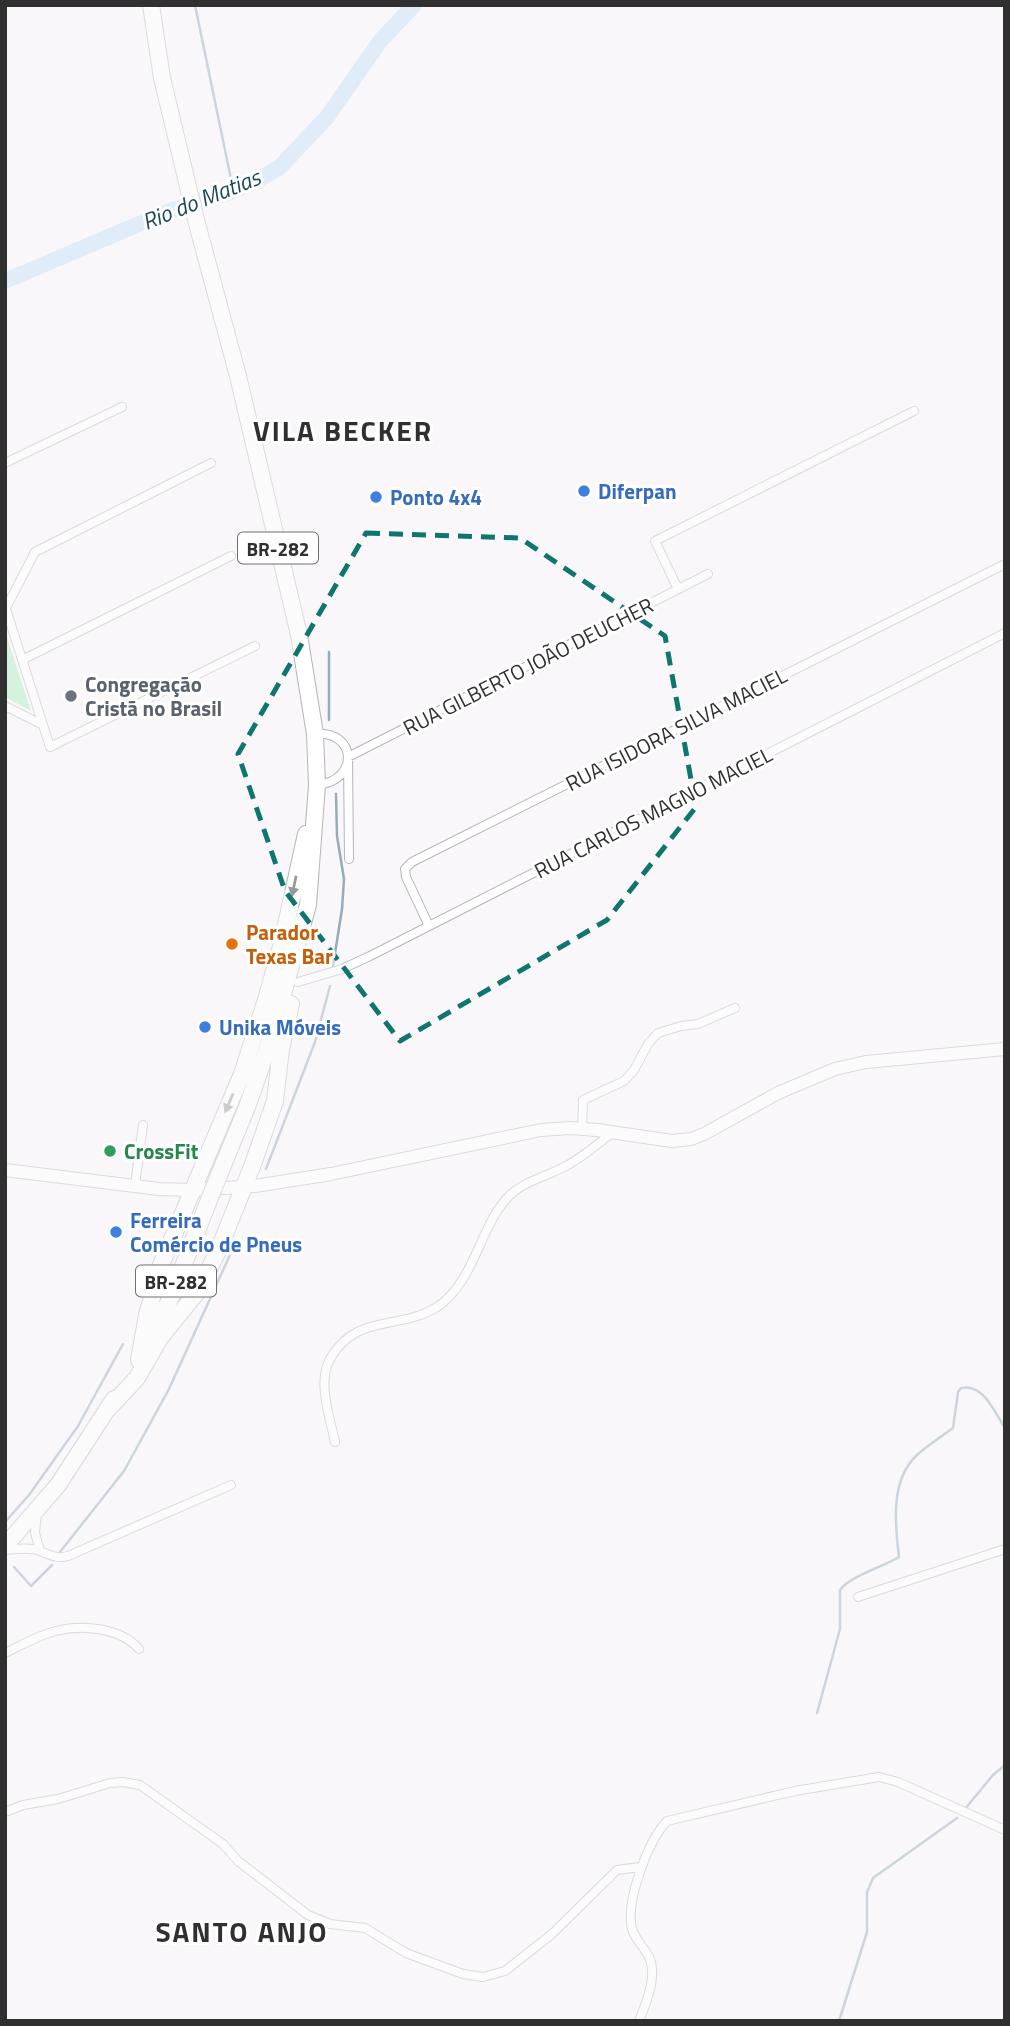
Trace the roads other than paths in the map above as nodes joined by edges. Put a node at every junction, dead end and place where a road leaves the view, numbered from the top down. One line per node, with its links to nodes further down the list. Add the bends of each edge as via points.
1 (151, 5): 16 (highway, BR-282, via 162,78 299,635)
2 (122, 407): 4 (street)
3 (914, 411): 9 (street, via 655,541)
4 (5, 463)
5 (211, 463): 10 (street, via 35,552)
6 (231, 556): 13 (street)
7 (1005, 564): 21 (street, RUA ISIDORA SILVA MACIEL, via 412,862 405,877)
8 (708, 574): 9 (street, RUA GILBERTO JOÃO DEUCHER)
9 (678, 589): 17 (street, RUA GILBERTO JOÃO DEUCHER)
10 (6, 610): 13 (street)
11 (1005, 633): 21 (street, RUA CARLOS MAGNO MACIEL)
12 (255, 646): 15 (street, via 50,747)
13 (22, 660): 15 (street)
14 (5, 706): 15 (street)
15 (43, 725)
16 (315, 734): 17 (street, via 342,742); 18 (highway, BR-282)
17 (348, 757): 18 (street, via 343,774); 19 (street)
18 (316, 790): 20 (highway, BR-282); 31 (highway, one-way to 31, via 266,1000 242,1074)
19 (349, 859)
20 (308, 905): 22 (highway); 32 (highway, BR-282, bridge, via 247,1107 171,1297)
21 (429, 926): 22 (street, RUA CARLOS MAGNO MACIEL, via 342,969)
22 (298, 982): 30 (highway, via 281,1049 275,1101)
23 (735, 1008): 26 (street, via 698,1024 658,1033 624,1081 583,1101)
24 (1005, 1049): 27 (street, via 835,1069 691,1139 666,1141)
25 (143, 1125): 29 (street)
26 (582, 1128): 27 (street); 30 (street, via 541,1130 356,1169)
27 (613, 1132): 34 (street, via 575,1161 509,1196 460,1281 437,1306 345,1339 325,1376)
28 (5, 1170): 29 (street)
29 (135, 1185): 31 (street)
30 (243, 1186): 31 (street); 33 (highway, via 198,1291 160,1338 137,1378)
31 (192, 1190): 32 (highway, via 157,1277)
32 (139, 1360): 33 (highway, BR-282)
33 (108, 1409): 36 (highway, BR-282)
34 (335, 1443)
35 (231, 1485): 39 (street, via 68,1556)
36 (38, 1511): 37 (highway, BR-282); 39 (street, via 35,1532)
37 (5, 1548): 39 (street)
38 (1005, 1549): 40 (street)
39 (40, 1551)
40 (859, 1597)
41 (139, 1649): 42 (street, via 118,1634 77,1628 52,1632)
42 (5, 1653)
43 (5, 1812): 45 (street, via 110,1783 140,1785 223,1844 308,1915 330,1924 365,1928 406,1953 463,1974 483,1976 505,1971 552,1934 617,1870)
44 (1005, 1830): 45 (street, via 898,1782 869,1777 669,1820)
45 (640, 1867): 46 (street, via 632,1924 652,1973)
46 (639, 2021)

